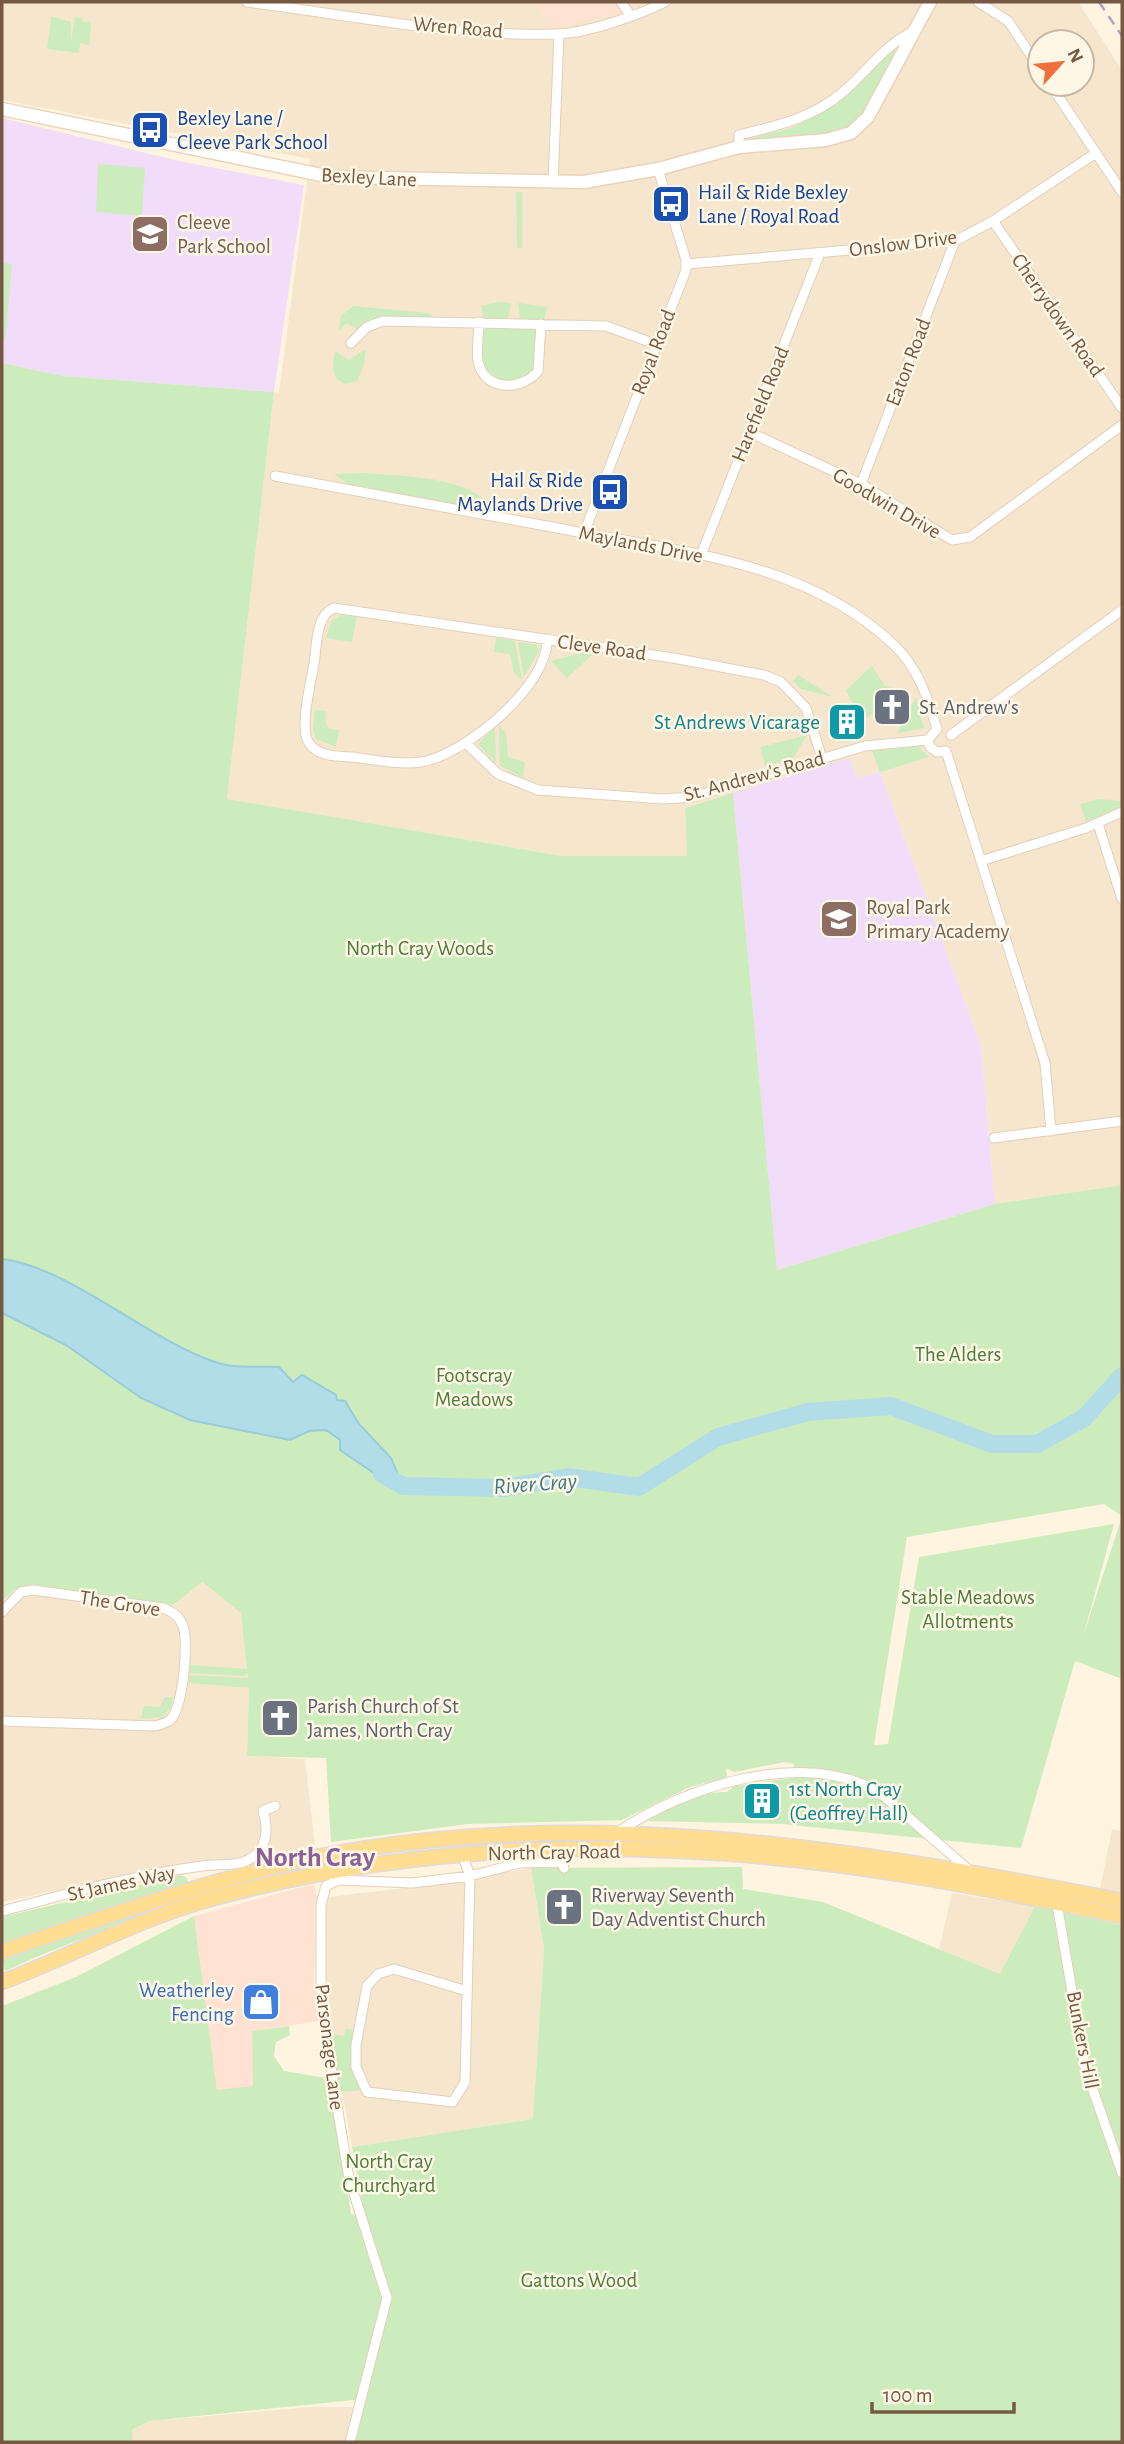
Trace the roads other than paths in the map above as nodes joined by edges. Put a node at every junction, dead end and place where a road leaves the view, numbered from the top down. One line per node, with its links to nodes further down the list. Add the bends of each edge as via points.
1 (247, 2): 8 (street, Wren Road, via 443,28)
2 (621, 2): 6 (street)
3 (664, 2): 6 (street, Wren Road)
4 (930, 2): 7 (street, Bexley Lane)
5 (978, 2): 9 (street, via 1008,21)
6 (631, 16): 8 (street, Wren Road)
7 (912, 32): 12 (street, Bexley Lane, via 883,50 830,102 801,118 738,135); 12 (street, Bexley Lane, via 868,117 851,133 826,140)
8 (559, 34): 15 (street)
9 (1026, 48)
10 (1059, 98): 13 (street)
11 (2, 109): 15 (street, Bexley Lane, via 316,175)
12 (739, 147): 14 (street, Bexley Lane)
13 (1096, 153): 16 (street); 17 (street, Onslow Drive)
14 (658, 169): 15 (street, Bexley Lane); 20 (street)
15 (553, 183)
16 (1122, 192)
17 (993, 221): 18 (street, Onslow Drive); 25 (street, Cherrydown Road)
18 (955, 241): 19 (street, Onslow Drive); 29 (street, Eaton Road)
19 (820, 253): 20 (street, Onslow Drive); 27 (street, Harefield Road)
20 (687, 264): 24 (street, Royal Road)
21 (479, 322): 22 (street); 22 (street, via 478,361 488,378 503,386 528,382 538,372); 23 (street, via 380,321)
22 (541, 324): 24 (street, via 606,326)
23 (351, 343)
24 (655, 344): 30 (street, Royal Road)
25 (1122, 408)
26 (1122, 425): 29 (street, Goodwin Drive, via 965,540 946,538)
27 (749, 432): 29 (street, Goodwin Drive); 31 (street, Harefield Road)
28 (275, 476): 30 (street, Maylands Drive)
29 (861, 484)
30 (584, 533): 31 (street, Maylands Drive)
31 (701, 555): 34 (street, Maylands Drive, via 778,574 880,632 905,656 929,702)
32 (1122, 610): 35 (street)
33 (547, 639): 37 (street, via 547,654 532,682); 37 (street, Cleve Road, via 334,608 321,619 306,715 306,736 315,749 411,763); 39 (street, Cleve Road, via 764,675 781,682 806,708)
34 (937, 729): 35 (street); 36 (street)
35 (951, 735): 38 (street, via 952,744)
36 (928, 740): 38 (street, via 937,752); 39 (street, St. Andrew's Road, via 865,746)
37 (467, 744): 39 (street, St. Andrew's Road, via 498,774 538,790 663,799 693,797)
38 (946, 751): 42 (street)
39 (822, 758)
40 (1122, 812): 41 (street)
41 (1098, 824): 42 (street); 43 (street)
42 (981, 861): 45 (street, via 1045,1063)
43 (1122, 899)
44 (1122, 1121): 45 (street)
45 (1051, 1131): 46 (street)
46 (994, 1138)
47 (2, 1612): 48 (street, The Grove, via 21,1592 33,1590 163,1608 173,1612 186,1636 181,1703 170,1720 155,1726)
48 (2, 1721)
49 (275, 1806): 57 (street, St James Way, via 261,1808 267,1829 264,1844 241,1864 190,1868)
50 (618, 1832): 53 (main road, North Cray Road, via 827,1850); 53 (street, via 656,1809 731,1781 761,1776 841,1777 874,1789); 59 (main road, North Cray Road, via 468,1837 325,1856 178,1892)
51 (462, 1854): 54 (street); 56 (main road, North Cray Road, via 581,1850 701,1853 922,1877); 60 (main road, North Cray Road, via 300,1876 208,1899 147,1919)
52 (564, 1868): 54 (street, Parsonage Lane, via 562,1862 520,1863)
53 (970, 1871): 55 (main road, North Cray Road)
54 (470, 1876): 61 (street); 63 (street, Parsonage Lane, via 412,1883 338,1880 326,1886 321,1905 321,1998 347,2165 387,2298)
55 (1122, 1902)
56 (1057, 1903): 58 (main road, North Cray Road); 62 (street, Bunkers Hill, via 1085,2067)
57 (2, 1911)
58 (1122, 1916)
59 (2, 1951)
60 (2, 1982)
61 (467, 1991): 61 (street, via 394,1969 378,1974 368,1986 356,2045 356,2067 367,2092 453,2102 460,2095 465,2082)
62 (1122, 2173)
63 (350, 2442)

